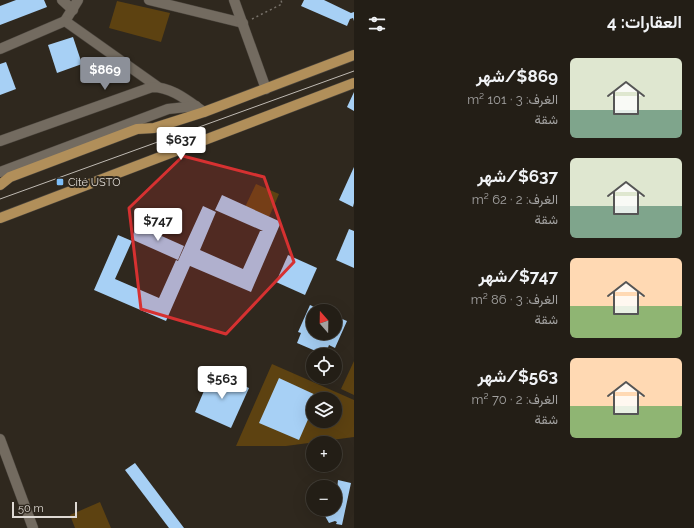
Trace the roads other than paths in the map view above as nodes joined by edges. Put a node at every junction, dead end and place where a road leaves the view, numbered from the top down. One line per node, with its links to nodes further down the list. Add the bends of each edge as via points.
1 (62, 0): 5 (street)
2 (78, 0): 5 (street)
3 (149, 0): 7 (street)
4 (234, 0): 7 (street)
5 (73, 10): 6 (street)
6 (65, 21): 8 (street); 11 (street)
7 (243, 23): 12 (street)
8 (0, 49)
9 (354, 55): 12 (main road)
10 (354, 83): 17 (main road)
11 (158, 87): 13 (street, via 171,90); 14 (street, via 144,89)
12 (266, 89): 13 (main road)
13 (200, 109): 15 (street, via 168,109); 16 (main road, via 154,128 137,129 10,177)
14 (0, 141)
15 (0, 172)
16 (0, 185)
17 (0, 218)
18 (0, 439): 19 (street)
19 (33, 528)

